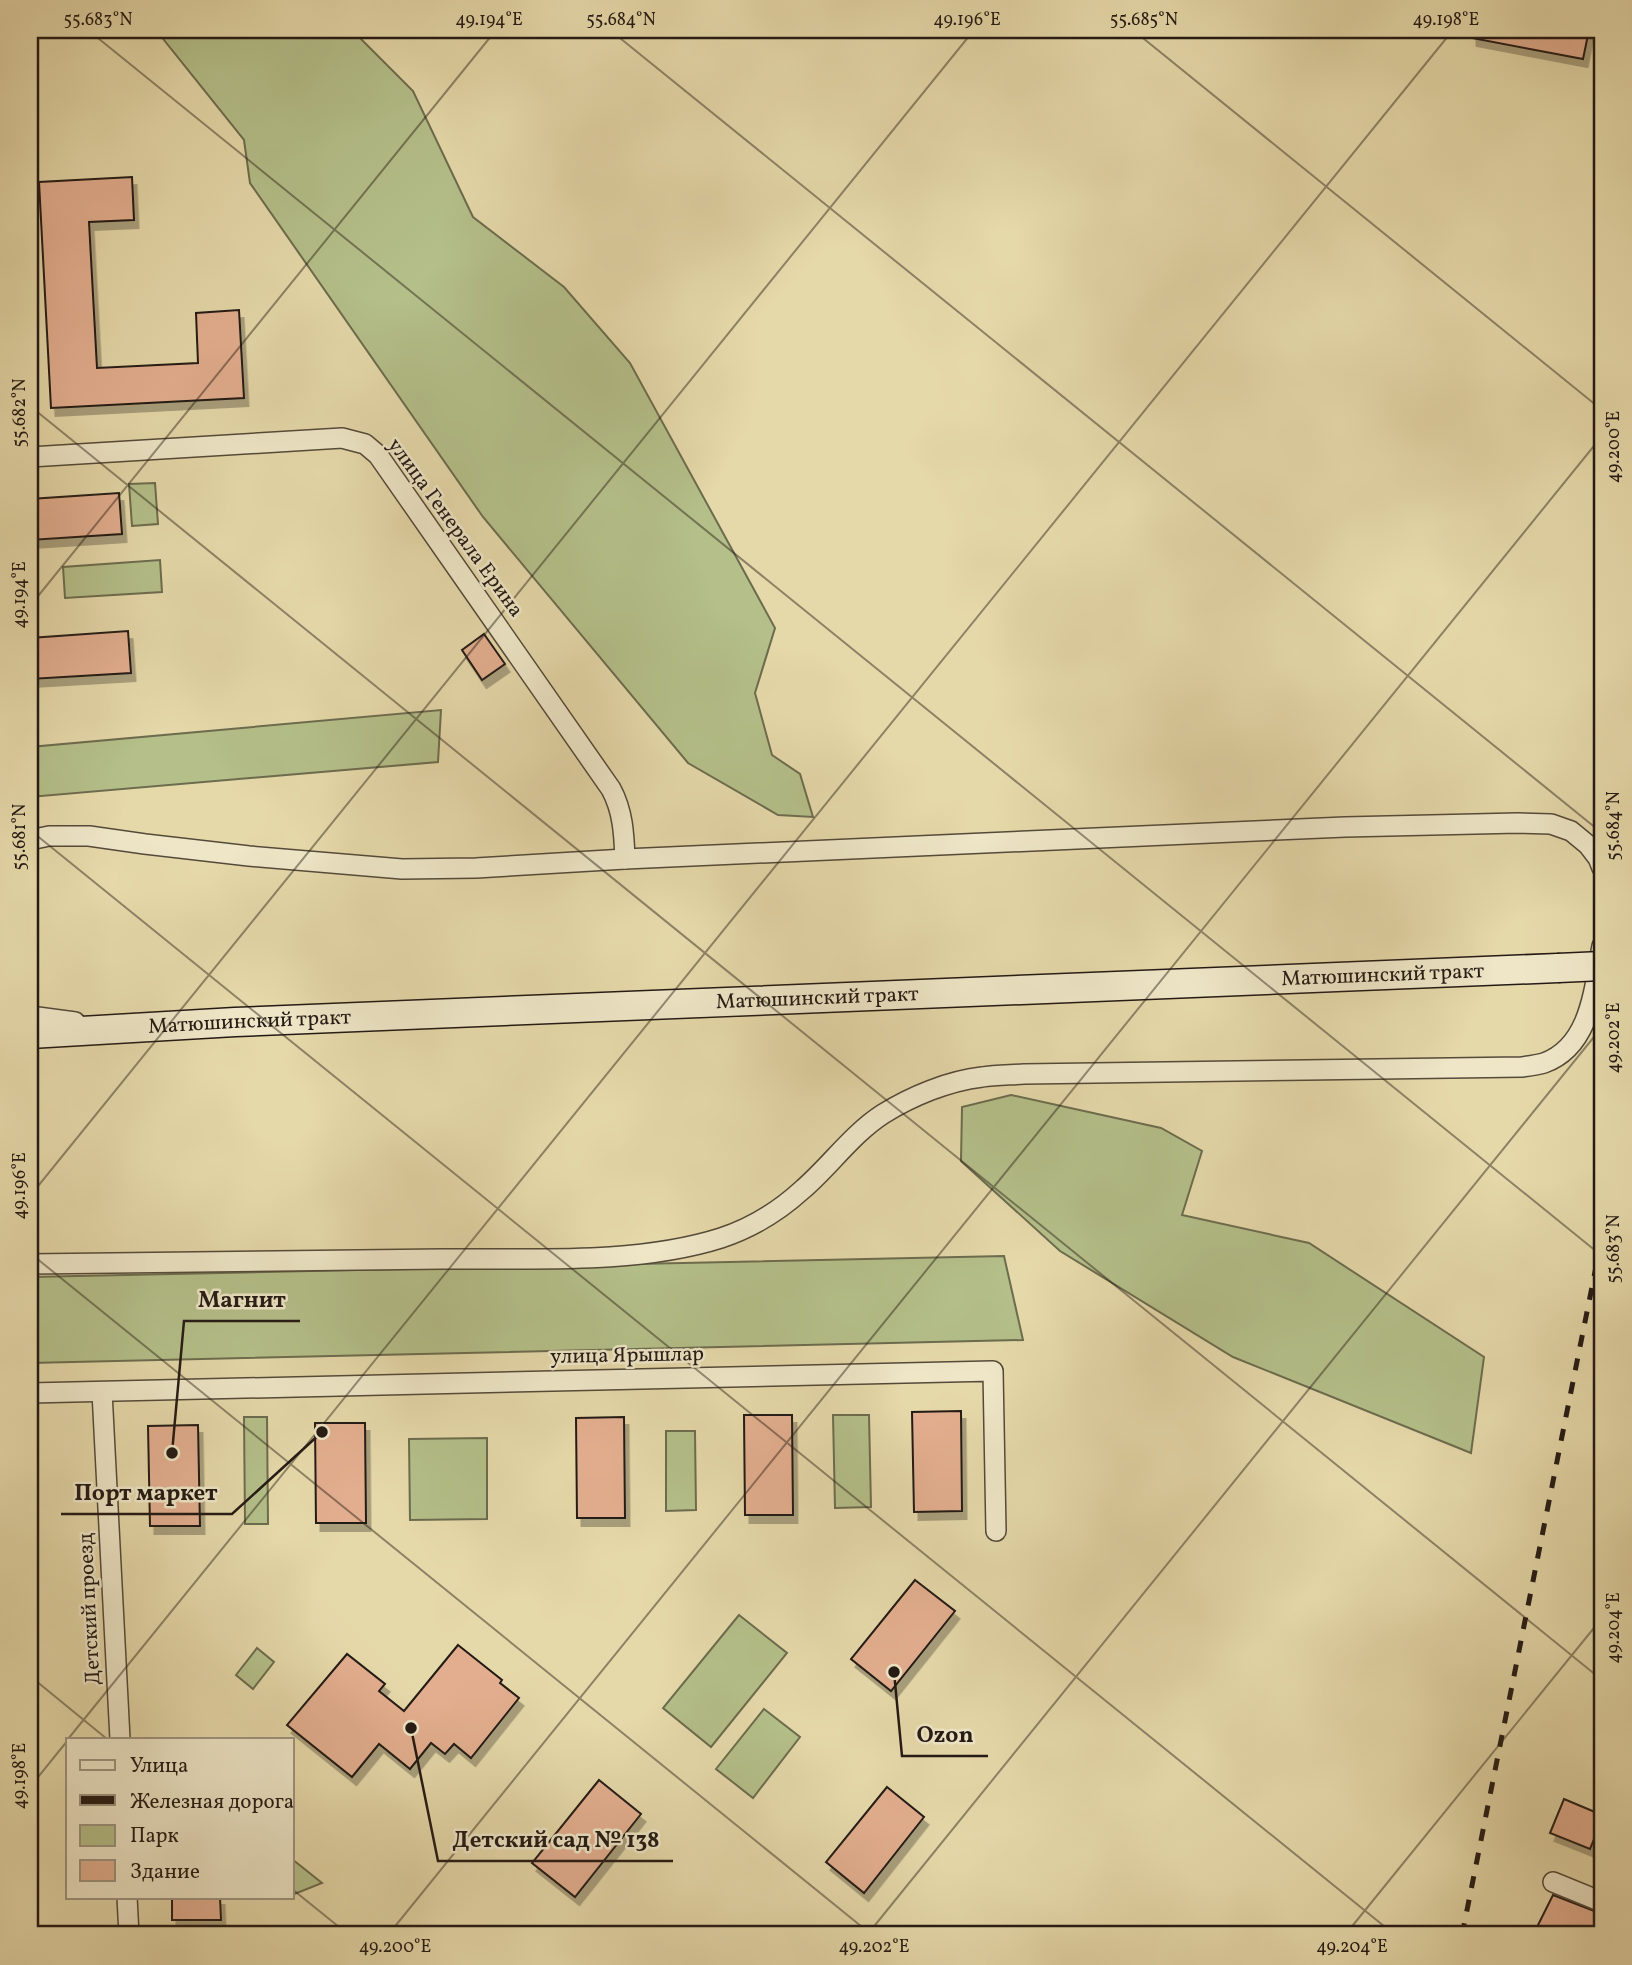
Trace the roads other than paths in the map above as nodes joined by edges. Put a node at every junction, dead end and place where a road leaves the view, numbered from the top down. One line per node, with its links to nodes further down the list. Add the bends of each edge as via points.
1 (30, 457): 3 (street, улица Генерала Ерина, via 342,438 365,444 378,455 611,789 620,809)
2 (30, 840): 3 (street, via 89,836 402,869)
3 (625, 859): 4 (street, via 1518,823 1551,824 1571,831 1588,845)
4 (1602, 868)
5 (1602, 946): 10 (street, via 1590,1010 1582,1028 1572,1043 1544,1063 1522,1067 1024,1074 948,1084 883,1114 775,1212 748,1227 687,1247 594,1258)
6 (1602, 966): 8 (main road, Матюшинский тракт, bridge)
7 (30, 1016): 8 (street)
8 (125, 1029): 9 (main road, Матюшинский тракт)
9 (30, 1034)
10 (30, 1264)
11 (102, 1392): 12 (street, улица Ярышлар); 13 (street, улица Ярышлар, via 993,1371); 14 (street, Детский проезд)
12 (30, 1393)
13 (996, 1531)
14 (120, 1738)
15 (1553, 1882): 17 (street)
16 (127, 1898): 18 (street)
17 (1602, 1902)
18 (129, 1935)

